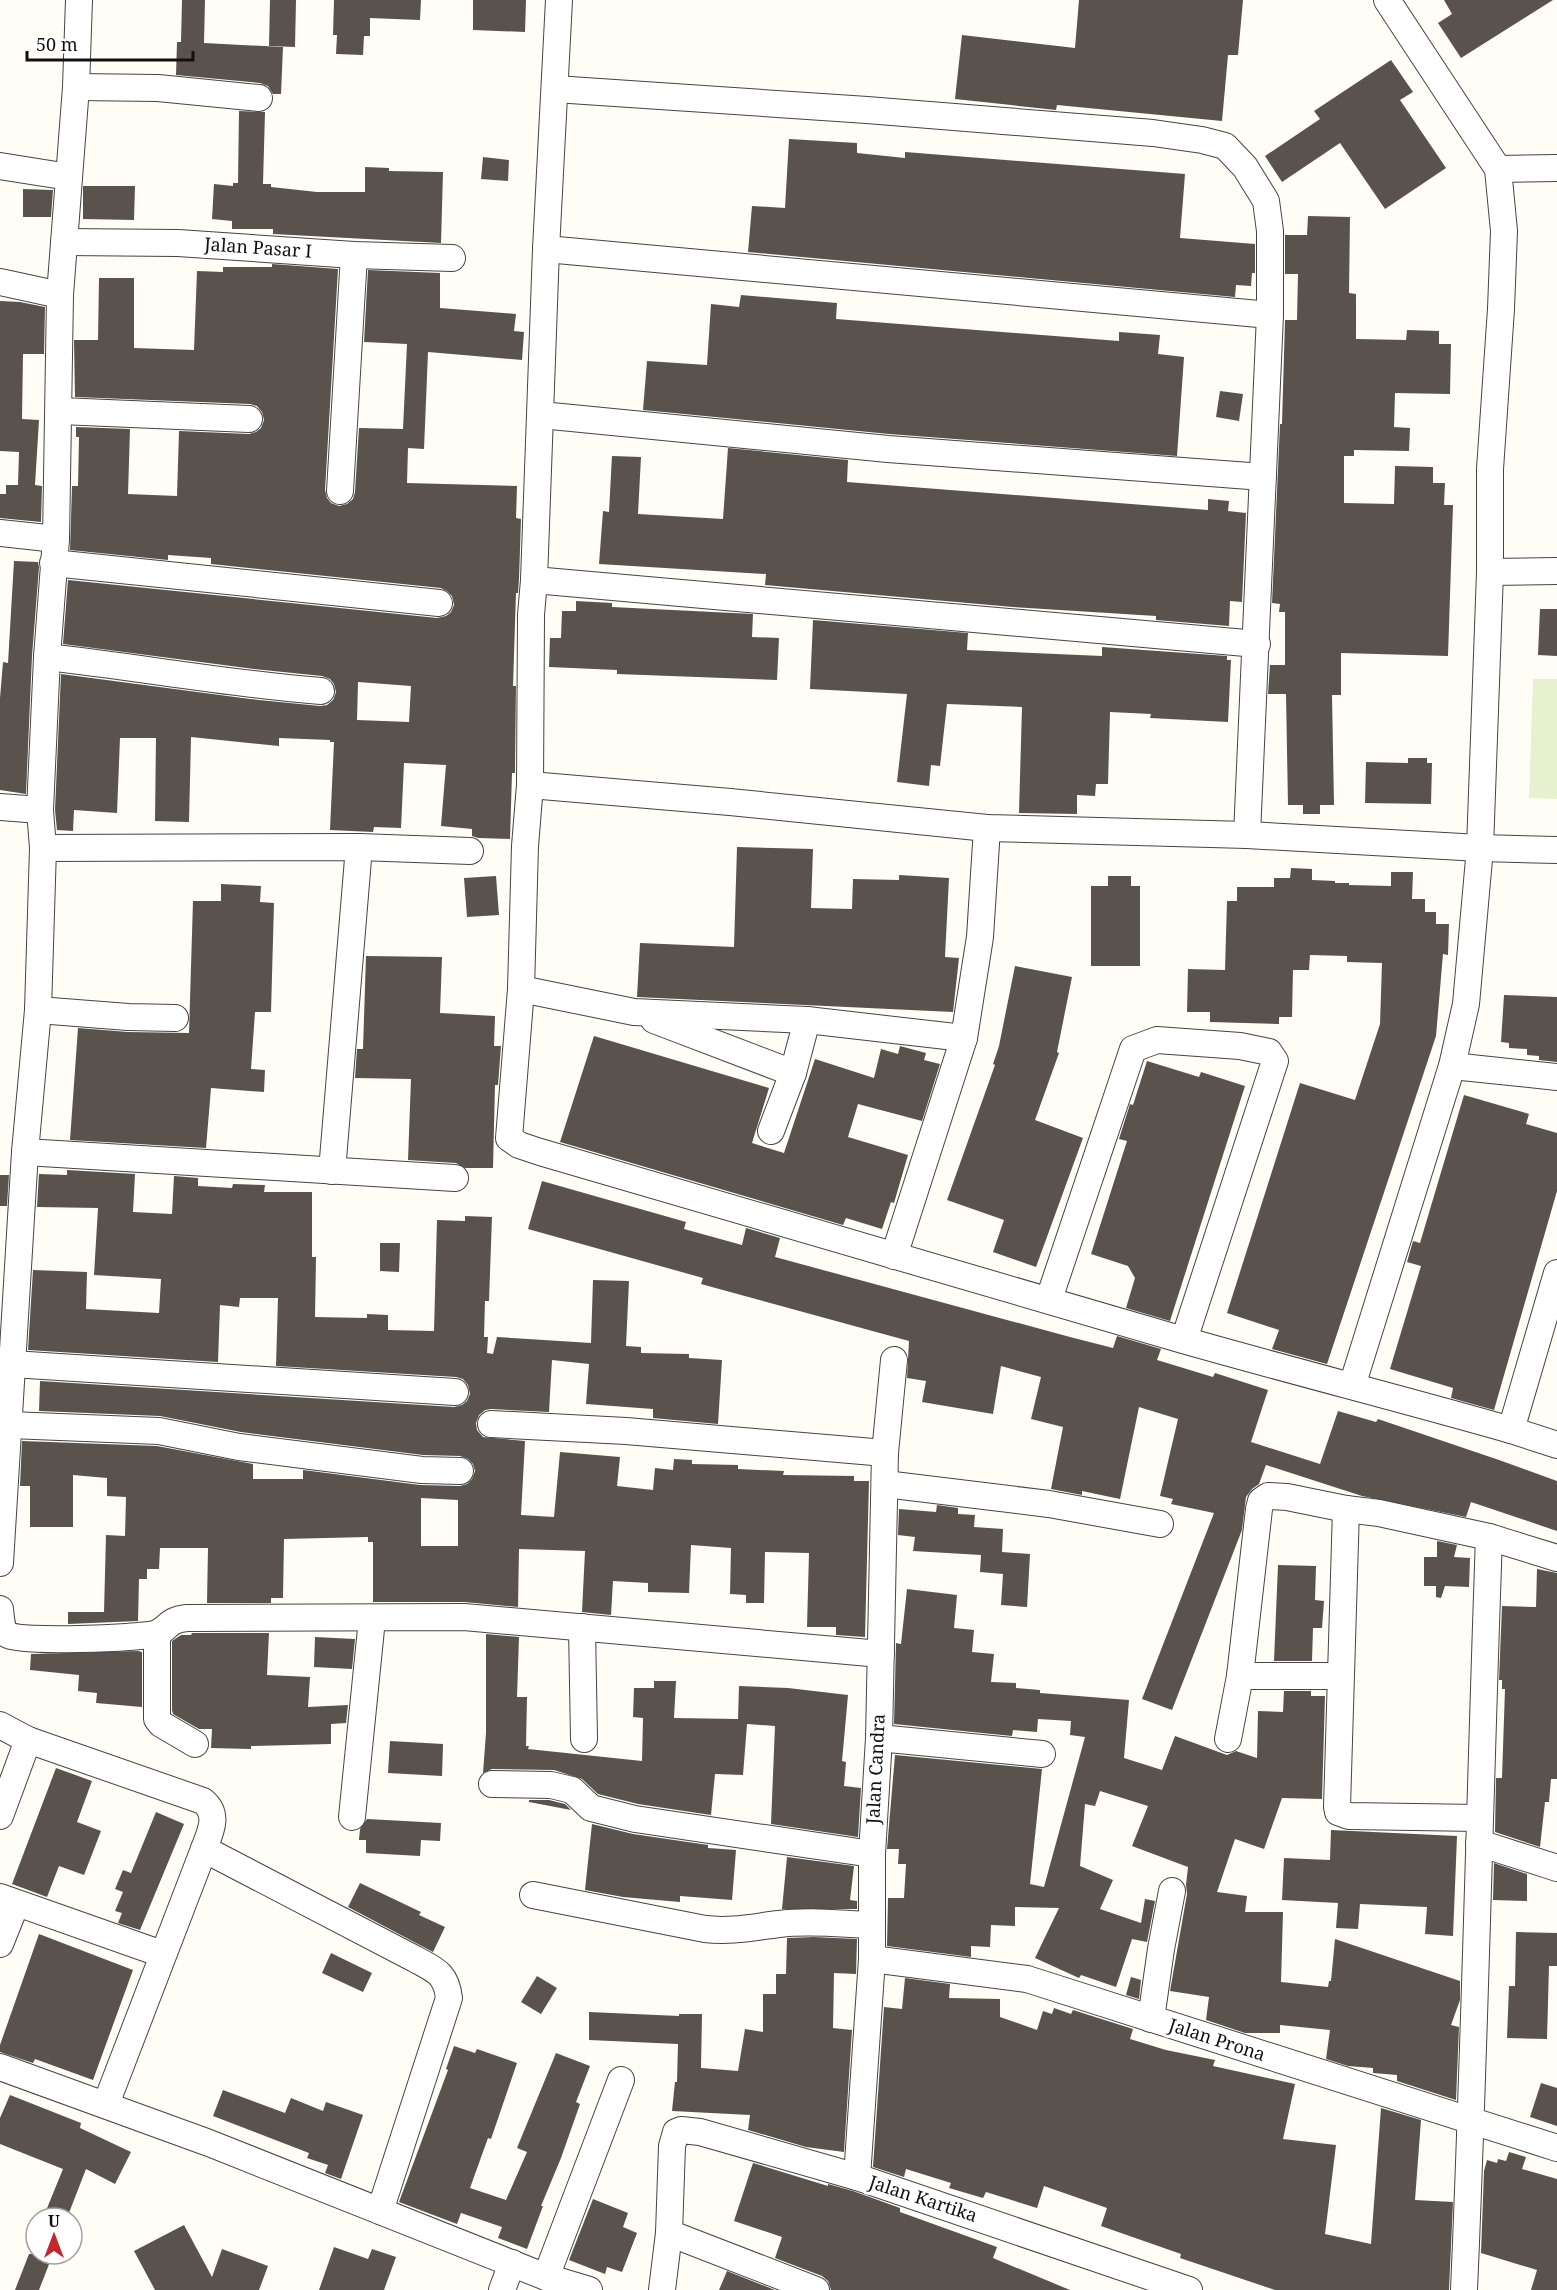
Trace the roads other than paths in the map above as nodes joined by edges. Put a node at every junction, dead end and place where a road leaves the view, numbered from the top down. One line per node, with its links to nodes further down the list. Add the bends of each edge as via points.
1 (79, 0): 4 (street)
2 (559, 0): 5 (street)
3 (1387, 0): 9 (street)
4 (76, 87): 6 (street, via 158,88); 10 (street)
5 (555, 89): 12 (street); 17 (street, via 1142,132 1225,146 1245,167 1266,201)
6 (259, 98)
7 (0, 165): 10 (street)
8 (1557, 168): 9 (street)
9 (1498, 170): 26 (street, via 1504,231 1490,469)
10 (69, 177): 11 (street)
11 (64, 242): 13 (street, Jalan Pasar I, via 178,243); 16 (street)
12 (546, 249): 17 (street); 19 (street)
13 (354, 255): 14 (street, Jalan Pasar I); 22 (street)
14 (452, 258)
15 (0, 282): 16 (street)
16 (60, 295): 18 (street)
17 (1270, 315): 21 (street)
18 (60, 411): 20 (street); 24 (street)
19 (542, 415): 21 (street, via 888,449); 27 (street)
20 (249, 419)
21 (1263, 477): 29 (street)
22 (339, 491)
23 (0, 533): 24 (street)
24 (55, 551): 28 (street); 30 (street)
25 (1557, 571): 26 (street)
26 (1490, 572): 39 (street)
27 (534, 580): 29 (street); 32 (street)
28 (439, 603)
29 (1257, 644): 36 (street)
30 (47, 657): 31 (street, via 256,686); 34 (street)
31 (321, 691)
32 (530, 785): 35 (street); 42 (street)
33 (0, 807): 34 (street)
34 (40, 810): 38 (street)
35 (987, 828): 36 (street); 47 (street, via 981,937)
36 (1247, 835): 39 (street)
37 (359, 847): 38 (street); 41 (street); 53 (street)
38 (43, 848): 43 (street)
39 (1480, 848): 40 (street); 48 (street, via 1466,1004)
40 (1557, 850)
41 (470, 851)
42 (521, 989): 44 (street); 55 (street, via 509,1138 519,1145)
43 (38, 1010): 45 (street); 52 (street)
44 (634, 1012): 46 (street); 49 (street)
45 (175, 1018)
46 (807, 1020): 47 (street); 49 (street)
47 (964, 1038): 55 (street)
48 (1452, 1066): 50 (street); 61 (street)
49 (792, 1073): 51 (street)
50 (1557, 1077)
51 (771, 1131)
52 (25, 1152): 53 (street); 60 (street)
53 (332, 1171): 54 (street)
54 (455, 1178)
55 (894, 1256): 57 (street)
56 (1557, 1273): 65 (street)
57 (1049, 1299): 58 (street); 58 (street, via 1133,1049 1157,1040 1240,1046 1269,1053 1275,1060)
58 (1184, 1340): 61 (street)
59 (894, 1360): 67 (street, Jalan Candra)
60 (8, 1374): 62 (street); 64 (street)
61 (1352, 1386): 65 (street)
62 (454, 1392)
63 (491, 1424): 67 (street)
64 (10, 1425): 68 (street, via 159,1431 239,1446 422,1470); 74 (street)
65 (1511, 1430): 66 (street)
66 (1557, 1445)
67 (885, 1453): 69 (street, Jalan Candra)
68 (460, 1471)
69 (885, 1484): 71 (street, via 1049,1504); 79 (street, Jalan Candra)
70 (1346, 1509): 72 (street); 80 (street, via 1281,1497 1268,1496 1261,1501); 81 (street)
71 (1160, 1524)
72 (1489, 1538): 73 (street); 92 (street)
73 (1557, 1558)
74 (0, 1563)
75 (0, 1609): 78 (street, via 3,1628 8,1635 21,1639)
76 (372, 1618): 77 (street, via 464,1617); 78 (street, via 178,1618); 91 (street)
77 (582, 1627): 79 (street); 83 (street)
78 (157, 1634): 87 (street, via 157,1719)
79 (881, 1654): 84 (street, Jalan Candra)
80 (1240, 1676): 81 (street); 85 (street)
81 (1340, 1676): 92 (street, via 1335,1803 1338,1812 1349,1816)
82 (0, 1725): 86 (street)
83 (584, 1738)
84 (879, 1738): 88 (street); 95 (street, Jalan Candra)
85 (1228, 1738)
86 (28, 1740): 90 (street); 94 (street, via 203,1801 214,1819)
87 (195, 1744)
88 (1042, 1754)
89 (492, 1784): 95 (street, via 551,1785 572,1790 591,1808 635,1818)
90 (0, 1816)
91 (352, 1817)
92 (1479, 1818): 93 (street)
93 (1479, 1843): 96 (street); 108 (street)
94 (204, 1849): 102 (street); 111 (street, via 415,1959 442,1975 447,1985 449,1998)
95 (872, 1854): 100 (street, Jalan Candra)
96 (1557, 1868)
97 (1172, 1891): 104 (street)
98 (533, 1895): 100 (street, via 725,1931 780,1924)
99 (8, 1900): 101 (street); 102 (street)
100 (872, 1925): 103 (street, Jalan Candra)
101 (0, 1944)
102 (162, 1954): 107 (street)
103 (872, 1959): 104 (street, Jalan Prona, via 1027,1979); 110 (street, Jalan Candra)
104 (1151, 2019): 108 (street, Jalan Prona)
105 (0, 2067): 107 (street)
106 (621, 2080): 114 (street)
107 (106, 2104): 111 (street)
108 (1472, 2120): 109 (street, Jalan Prona); 120 (street)
109 (1557, 2148)
110 (857, 2177): 112 (street, Jalan Kartika, via 681,2130 674,2137); 119 (street, Jalan Kartika)
111 (380, 2211): 113 (street)
112 (669, 2233): 117 (street); 118 (street)
113 (512, 2263): 114 (street); 115 (street)
114 (546, 2277): 116 (street)
115 (502, 2290)
116 (588, 2290)
117 (662, 2290)
118 (816, 2290)
119 (1189, 2290)
120 (1464, 2290)

